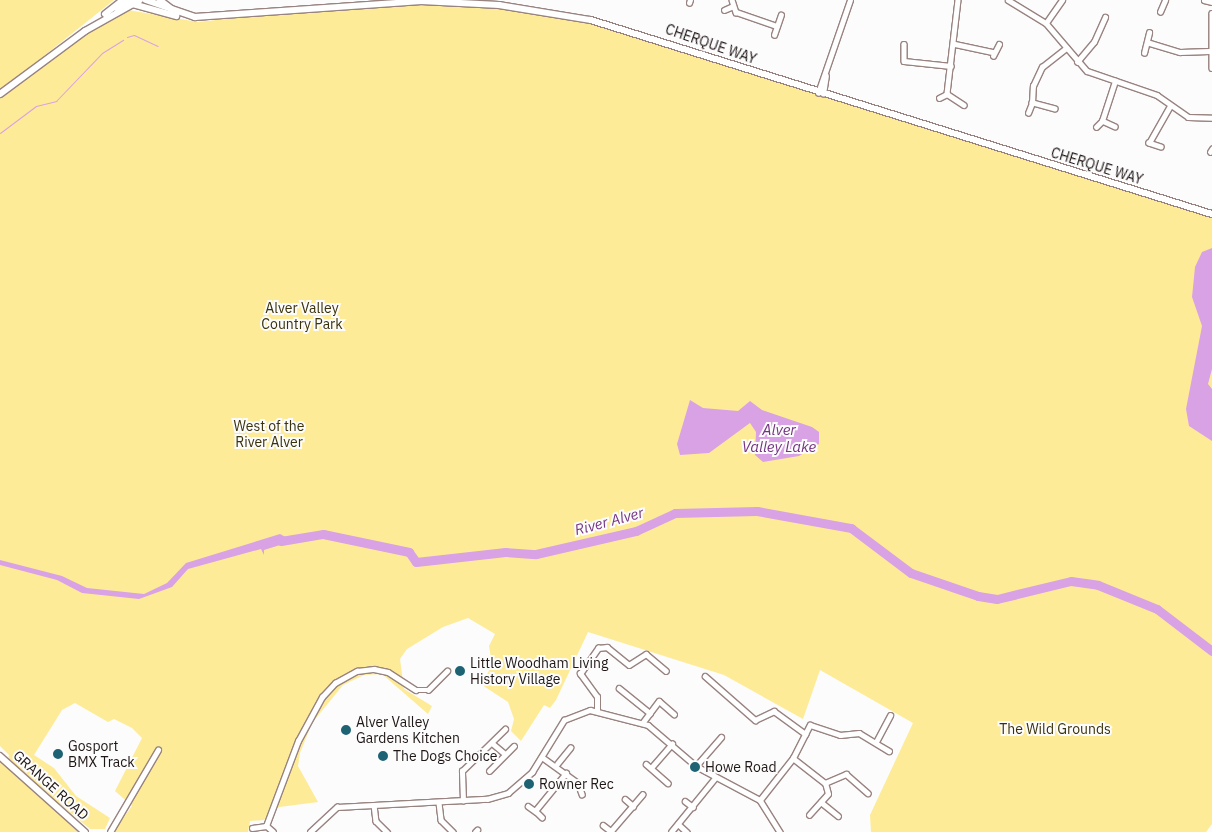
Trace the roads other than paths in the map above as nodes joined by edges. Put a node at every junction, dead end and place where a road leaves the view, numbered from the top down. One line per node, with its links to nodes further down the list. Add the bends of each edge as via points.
1 (124, 0): 16 (main road)
2 (140, 0): 12 (main road)
3 (146, 0): 18 (street, CHERQUE WAY)
4 (732, 0): 14 (street)
5 (850, 0): 42 (street)
6 (958, 0): 30 (street)
7 (1008, 0): 23 (street)
8 (1062, 0): 23 (street)
9 (1165, 0): 17 (street)
10 (1204, 0): 13 (street)
11 (161, 1): 18 (street)
12 (133, 2): 16 (street); 21 (street, CHERQUE WAY); 25 (main road)
13 (1212, 2)
14 (731, 7): 15 (street); 24 (street)
15 (724, 10)
16 (110, 11): 25 (main road)
17 (1160, 12)
18 (178, 13): 21 (street, CHERQUE WAY)
19 (1212, 13): 33 (street)
20 (781, 15): 24 (street)
21 (186, 16): 42 (street, CHERQUE WAY, via 421,1 538,10 636,31)
22 (1104, 16): 36 (street, via 1094,42)
23 (1046, 23): 32 (street)
24 (777, 26): 27 (street)
25 (85, 31): 41 (main road)
26 (1149, 33): 28 (street)
27 (774, 35)
28 (1150, 42): 33 (street, via 1180,52); 34 (street)
29 (904, 44): 35 (street)
30 (955, 44): 31 (street, via 993,54); 38 (street)
31 (999, 44)
32 (1066, 48): 36 (street); 45 (street, via 1038,72)
33 (1209, 51): 39 (street)
34 (1144, 53)
35 (904, 61): 37 (street); 38 (street)
36 (1077, 62): 40 (street, via 1093,74)
37 (898, 65)
38 (951, 66): 43 (street)
39 (1212, 68)
40 (1115, 81): 47 (street, via 1157,96); 51 (street)
41 (0, 94)
42 (821, 94): 55 (street, CHERQUE WAY)
43 (947, 94): 44 (street); 46 (street)
44 (938, 98)
45 (1032, 103): 48 (street); 49 (street)
46 (964, 105)
47 (1170, 106): 50 (street, via 1188,117); 54 (street, via 1146,142)
48 (1055, 109)
49 (1028, 113)
50 (1212, 118)
51 (1102, 122): 52 (street); 53 (street)
52 (1115, 127)
53 (1096, 128)
54 (1161, 147)
55 (1212, 214)
56 (447, 671): 107 (street, via 428,690 416,690 388,672 374,670 357,671 335,683 322,696 298,741)
57 (666, 671): 60 (street, via 646,654 629,664 603,646 580,674 596,697)
58 (705, 676): 66 (street, via 756,720 774,711)
59 (619, 688): 61 (street)
60 (597, 710): 64 (street); 77 (street, via 564,720)
61 (650, 713): 62 (street, via 659,700); 64 (street)
62 (674, 714)
63 (890, 716): 68 (street)
64 (643, 722): 70 (street)
65 (505, 729): 69 (street)
66 (806, 734): 68 (street, via 810,725 840,736 859,733); 78 (street)
67 (721, 737): 81 (street)
68 (876, 742): 74 (street)
69 (492, 743): 75 (street); 94 (street, via 462,771)
70 (672, 744): 81 (street); 82 (street)
71 (514, 746): 75 (street)
72 (570, 748): 79 (street)
73 (158, 750): 111 (street)
74 (889, 751)
75 (505, 754): 83 (street)
76 (0, 756): 110 (street, GRANGE ROAD)
77 (542, 757): 79 (street); 94 (street, via 525,781 508,793)
78 (793, 758): 87 (street); 93 (street)
79 (557, 764): 84 (street)
80 (646, 764): 82 (street)
81 (696, 766): 85 (street)
82 (651, 768): 86 (street)
83 (489, 771)
84 (566, 773): 89 (street); 101 (street)
85 (715, 778): 93 (street); 100 (street)
86 (668, 783)
87 (825, 783): 88 (street, via 846,774); 95 (street, via 828,794)
88 (868, 793)
89 (582, 794)
90 (642, 795): 99 (street)
91 (625, 799): 99 (street)
92 (685, 800): 100 (street)
93 (760, 800): 118 (street)
94 (463, 801): 96 (street)
95 (821, 802): 102 (street); 103 (street)
96 (439, 803): 97 (street); 115 (street, via 441,820)
97 (374, 805): 113 (street, via 331,809); 114 (street, via 376,821)
98 (528, 806): 101 (street)
99 (633, 806): 109 (street)
100 (693, 807): 105 (street)
101 (535, 811): 104 (street)
102 (808, 815)
103 (838, 816)
104 (542, 818)
105 (678, 824): 116 (street); 117 (street)
106 (604, 825): 109 (street)
107 (266, 826): 108 (street); 112 (street)
108 (252, 828)
109 (612, 831)
110 (85, 832)
111 (110, 832)
112 (273, 832)
113 (310, 832)
114 (387, 832)
115 (454, 832)
116 (671, 832)
117 (686, 832)
118 (780, 832)

